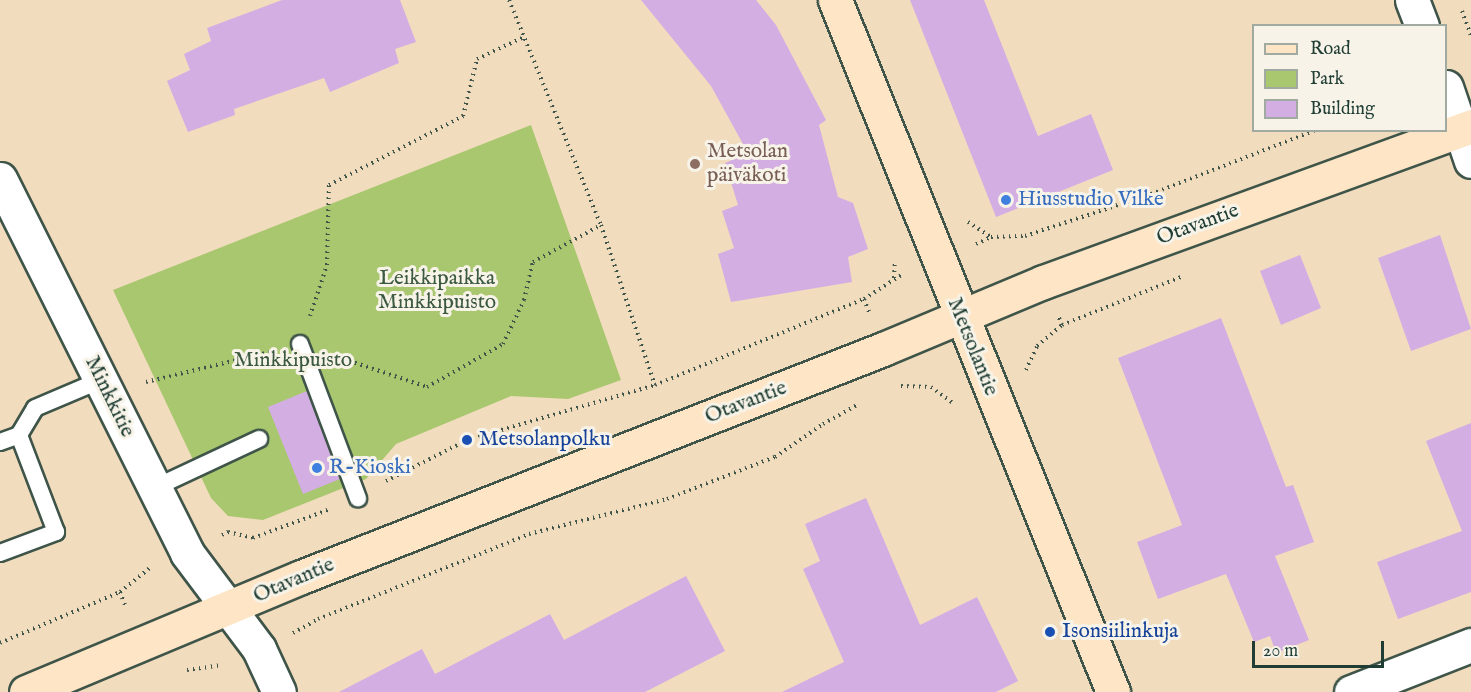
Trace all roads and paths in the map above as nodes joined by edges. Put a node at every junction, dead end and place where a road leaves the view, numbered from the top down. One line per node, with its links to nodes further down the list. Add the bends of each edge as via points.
1 (509, 0): 7 (path)
2 (835, 0): 14 (street, Metsolantie)
3 (1412, 0): 5 (street)
4 (1457, 0): 6 (path)
5 (1421, 24)
6 (1471, 36)
7 (524, 37): 13 (path); 17 (path, via 477,59 463,116 330,184 327,265)
8 (1447, 89): 9 (street)
9 (1465, 128): 11 (street); 16 (street, Otavantie, via 1043,282)
10 (1311, 132): 14 (path, via 1151,194 1025,236 991,237)
11 (1471, 161)
12 (0, 178): 19 (street, Minkkitie)
13 (601, 225): 17 (path, via 533,262 524,300 503,344 427,387); 21 (path)
14 (937, 261): 15 (path, via 894,278); 16 (street, Metsolantie)
15 (864, 298): 18 (path); 21 (path)
16 (960, 318): 18 (street, Otavantie); 38 (street, Metsolantie)
17 (300, 344): 20 (path); 28 (lane)
18 (883, 349): 23 (path, via 898,386 931,387); 31 (street, Otavantie)
19 (101, 380): 24 (lane, via 35,408); 27 (street, Minkkitie)
20 (146, 382)
21 (655, 385): 28 (path, via 467,440 409,466)
22 (867, 400): 34 (path, via 823,423 775,457 667,499 529,534 318,619)
23 (961, 409)
24 (19, 435): 26 (lane); 29 (lane, via 56,532)
25 (259, 439): 27 (lane)
26 (0, 442)
27 (154, 488): 30 (street, Minkkitie)
28 (358, 498): 30 (path, via 253,538 228,532)
29 (0, 553)
30 (187, 553): 31 (street, Minkkitie); 32 (path, via 141,572 120,592)
31 (228, 609): 34 (street, Minkkitie); 36 (street, Otavantie)
32 (0, 643)
33 (1471, 645): 39 (street)
34 (259, 649): 35 (path, via 210,669); 37 (street, Minkkitie)
35 (177, 674)
36 (26, 692)
37 (279, 692)
38 (1113, 692)
39 (1351, 692)

